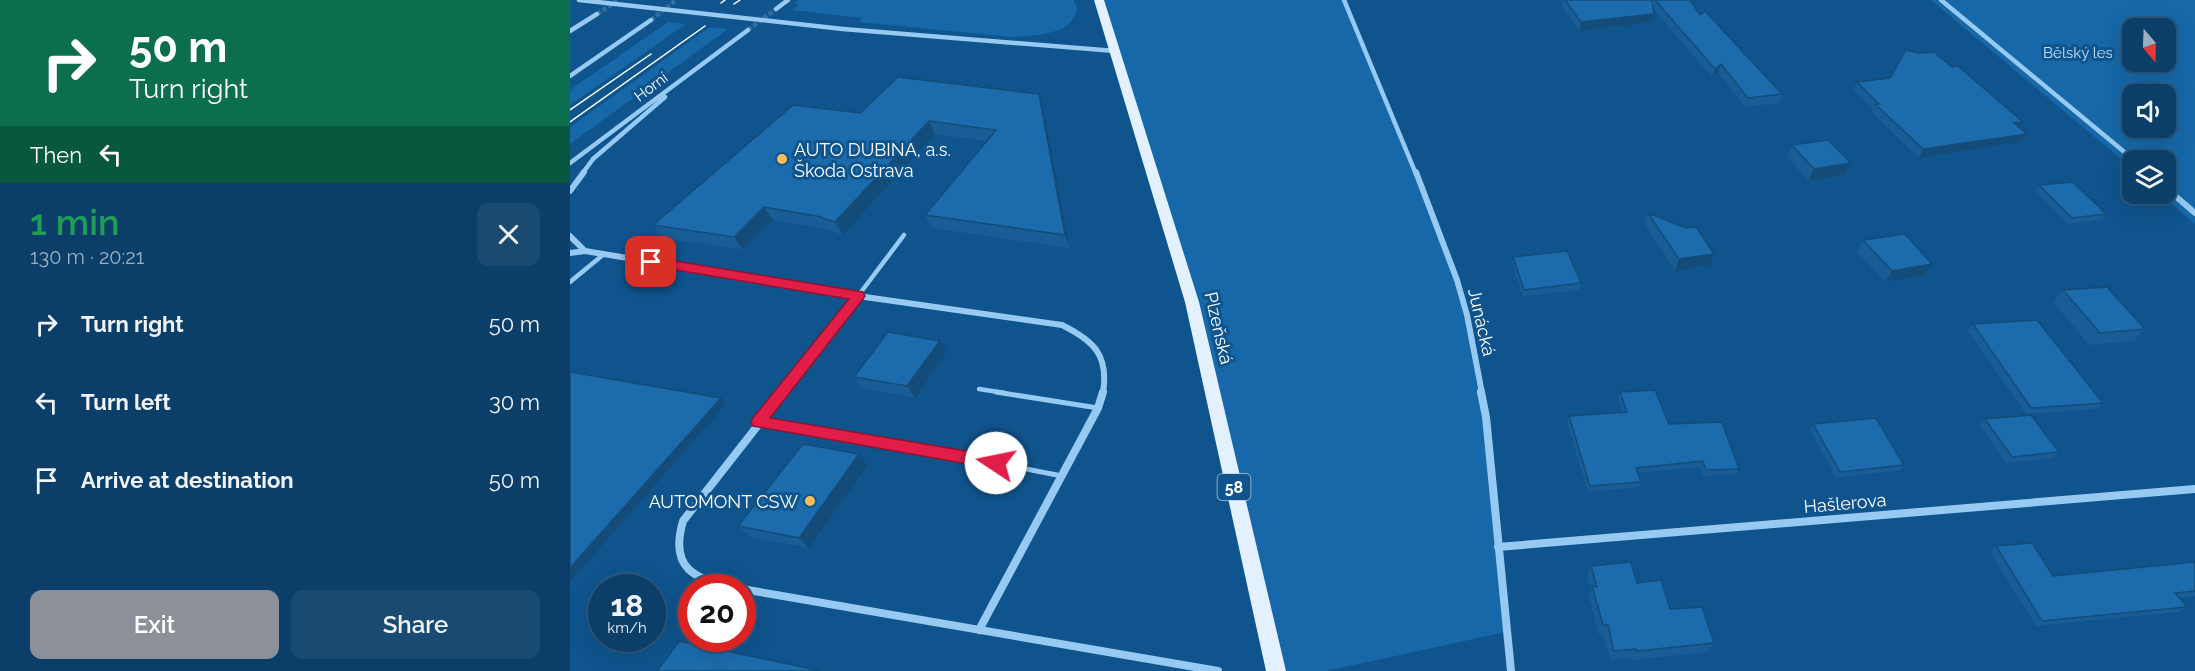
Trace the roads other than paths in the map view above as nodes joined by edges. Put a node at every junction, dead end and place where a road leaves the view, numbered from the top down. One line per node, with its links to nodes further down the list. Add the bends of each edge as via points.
1 (579, 0): 12 (street, bridge)
2 (788, 0): 6 (street)
3 (1099, 0): 12 (main road, Plzeňská / 58)
4 (1344, 0): 31 (street, Junácká, via 1395,118 1467,315 1486,417)
5 (1941, 0): 14 (street)
6 (776, 9)
7 (597, 14): 10 (street)
8 (651, 20): 13 (street)
9 (747, 30): 11 (street, Horní)
10 (570, 31)
11 (724, 48): 15 (street, Horní); 16 (street, via 615,138 593,159)
12 (1116, 52): 36 (main road, Plzeňská / 58, via 1192,302)
13 (570, 76)
14 (2122, 150)
15 (570, 163)
16 (570, 191)
17 (2176, 197): 18 (street)
18 (2195, 213)
19 (904, 235): 25 (lane)
20 (570, 236): 21 (street)
21 (585, 251): 22 (street); 23 (street)
22 (570, 253)
23 (604, 254): 24 (lane); 25 (street)
24 (570, 282)
25 (858, 296): 27 (street, via 1062,325 1074,330 1104,359 1104,391); 28 (street)
26 (979, 389): 27 (lane)
27 (1098, 408): 29 (street)
28 (759, 422): 29 (lane); 32 (street, via 687,514 678,538 681,561)
29 (1062, 476): 34 (street)
30 (2195, 489): 31 (street, Hašlerova)
31 (1498, 547): 37 (street, Junácká)
32 (691, 574)
33 (756, 591): 34 (street)
34 (980, 630): 35 (street)
35 (1218, 671)
36 (1276, 671)
37 (1511, 671)

